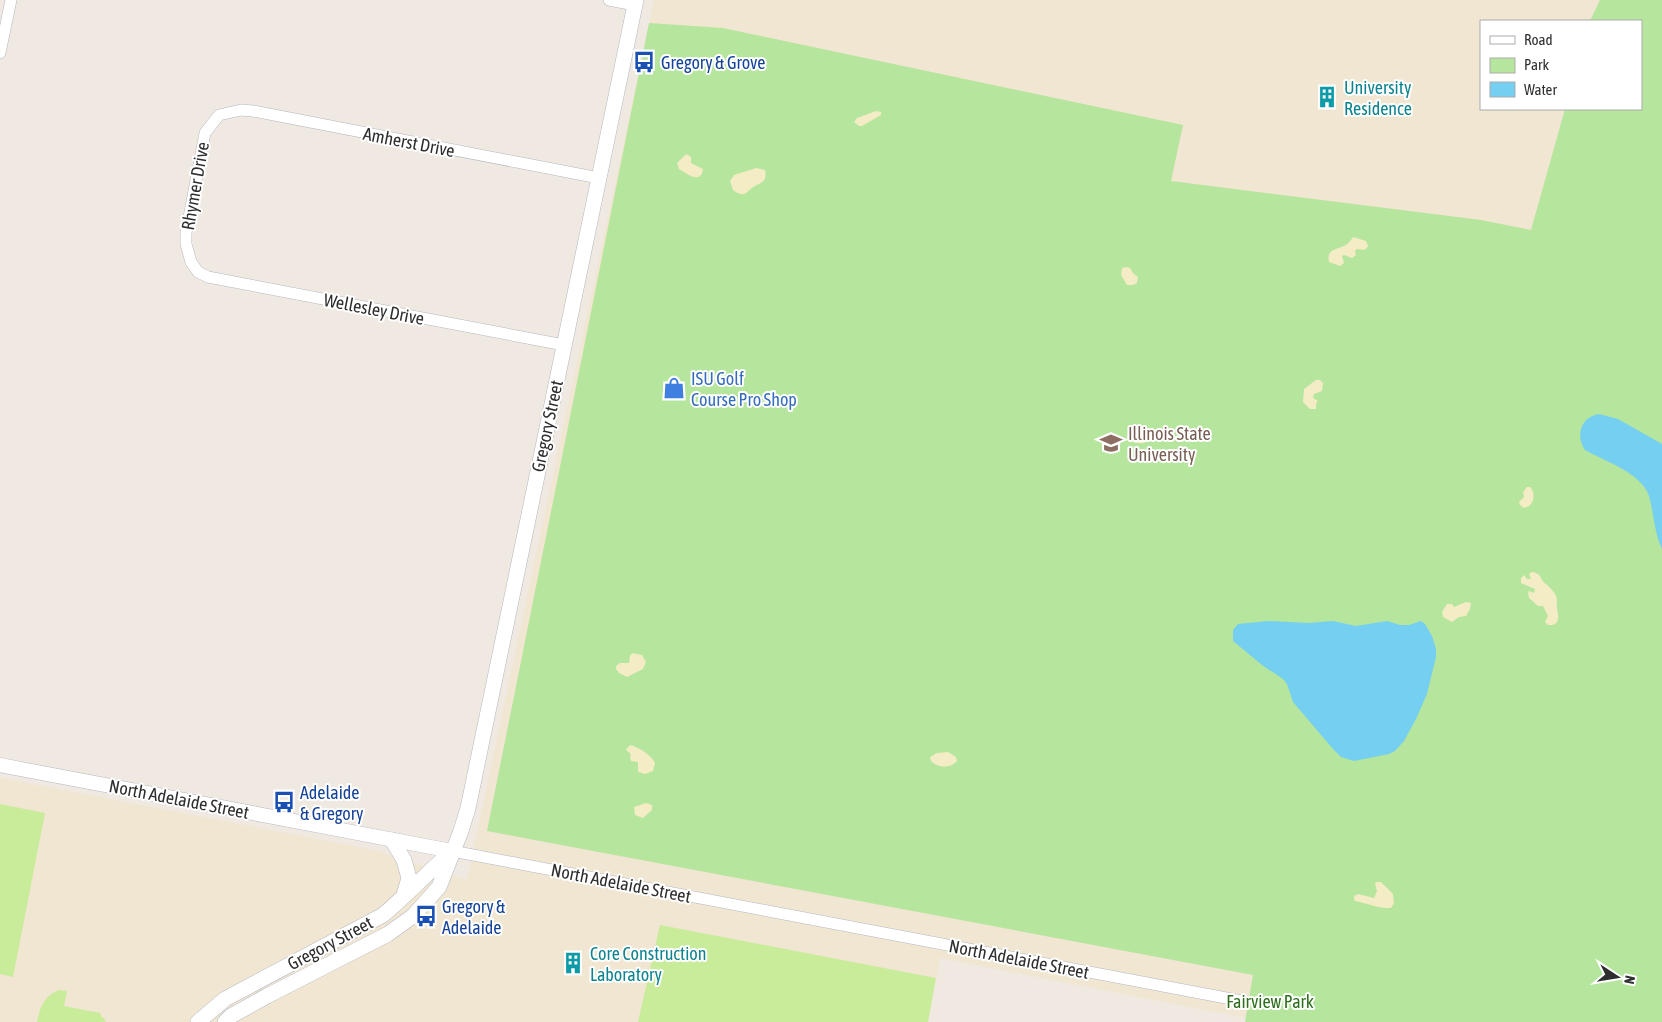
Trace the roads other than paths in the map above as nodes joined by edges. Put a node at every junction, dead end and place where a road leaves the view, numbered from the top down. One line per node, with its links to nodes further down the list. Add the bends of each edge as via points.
1 (11, 0): 4 (street)
2 (609, 0): 3 (street)
3 (636, 2): 6 (main road, Gregory Street)
4 (0, 53)
5 (219, 115): 6 (street, Amherst Drive, via 253,111); 7 (street, Rhymer Drive, via 205,133 186,233)
6 (599, 178): 8 (main road, Gregory Street)
7 (191, 262): 8 (street, Wellesley Drive, via 198,272 208,277)
8 (564, 345): 11 (main road, Gregory Street, via 468,808)
9 (0, 765): 10 (street, North Adelaide Street)
10 (392, 840): 11 (street, North Adelaide Street); 12 (main road, via 404,860 409,878)
11 (452, 851): 12 (main road, Gregory Street); 13 (street, North Adelaide Street); 15 (main road, Gregory Street, via 439,887 413,916 388,934 267,996)
12 (402, 899): 14 (main road, Gregory Street, via 383,914 225,998)
13 (1242, 1001)
14 (198, 1022)
15 (225, 1022)

